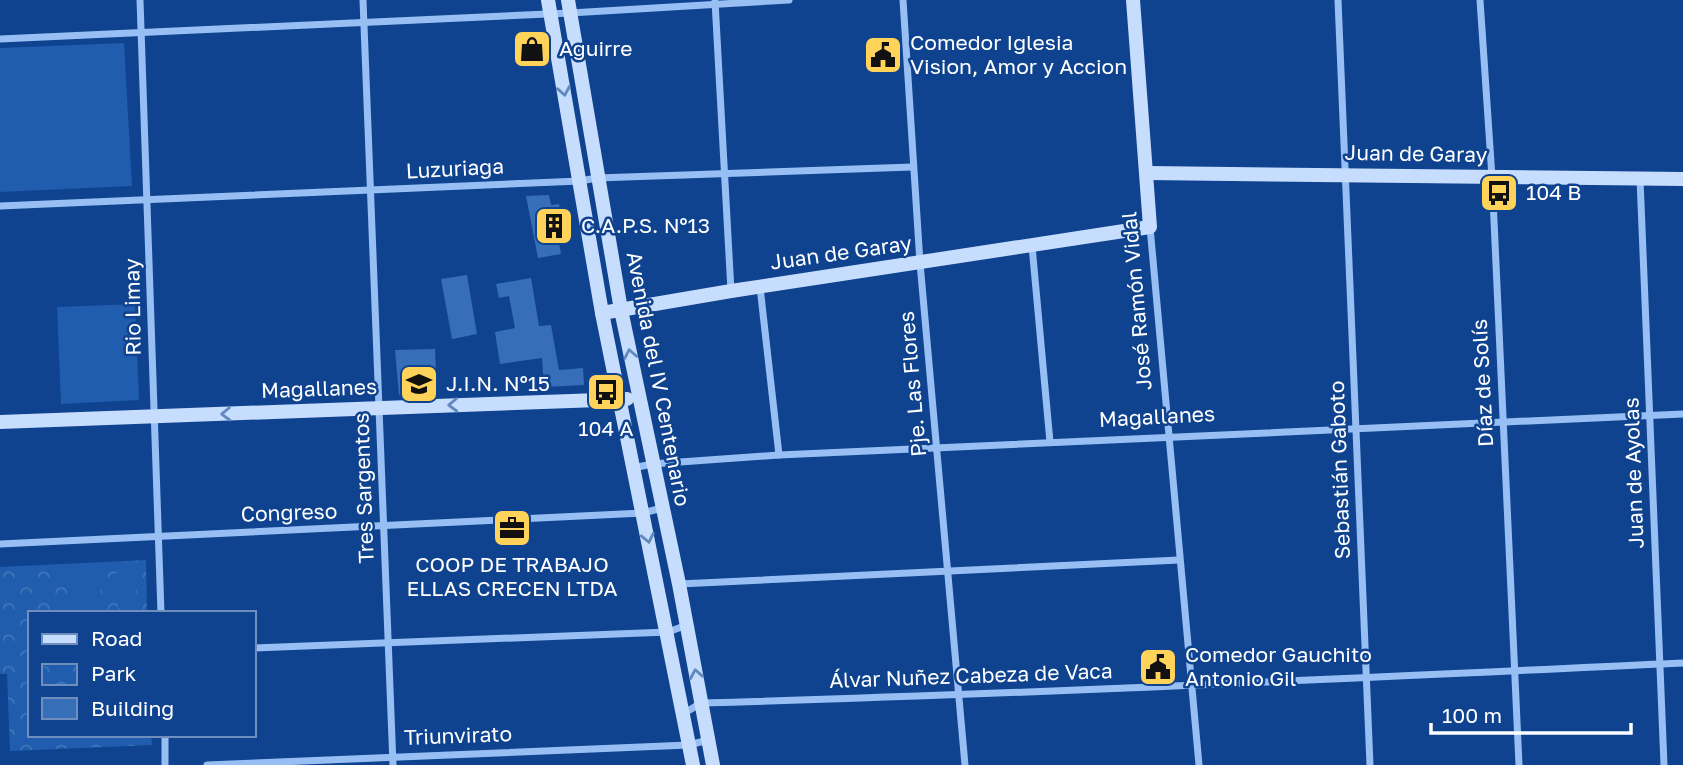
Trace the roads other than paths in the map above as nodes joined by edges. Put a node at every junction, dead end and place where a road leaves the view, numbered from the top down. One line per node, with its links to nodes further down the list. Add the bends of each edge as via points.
1 (140, 0): 12 (street, Rio Limay)
2 (363, 0): 11 (street, Tres Sargentos)
3 (789, 0): 8 (street)
4 (902, 0): 14 (street, Pje. Las Flores)
5 (1133, 0): 16 (street, José Ramón Vidal)
6 (1338, 0): 17 (street, Sebastián Gaboto)
7 (1480, 0): 18 (street, Díaz de Solís)
8 (715, 2): 9 (street); 15 (street)
9 (569, 6): 10 (street); 19 (street, Avenida del IV Centenario)
10 (549, 7): 11 (street); 22 (street, Avenida del IV Centenario, one-way to 22)
11 (365, 22): 12 (street); 23 (street, Tres Sargentos)
12 (141, 32): 13 (street); 24 (street, Rio Limay)
13 (0, 39)
14 (912, 167): 15 (street, Luzuriaga); 28 (street, Pje. Las Flores)
15 (724, 172): 19 (street, Luzuriaga); 30 (street)
16 (1147, 173): 17 (street, Juan de Garay); 26 (street, José Ramón Vidal)
17 (1345, 174): 18 (street, Juan de Garay); 41 (street, Sebastián Gaboto)
18 (1492, 177): 20 (street, Juan de Garay); 40 (street, Díaz de Solís)
19 (597, 178): 22 (street, Luzuriaga); 31 (street, Avenida del IV Centenario)
20 (1640, 179): 21 (street, Juan de Garay); 37 (street, Juan de Ayolas)
21 (1683, 179)
22 (580, 181): 23 (street, Luzuriaga); 32 (street, Avenida del IV Centenario)
23 (371, 190): 24 (street, Luzuriaga); 35 (street, Tres Sargentos)
24 (147, 199): 25 (street, Luzuriaga); 38 (street, Rio Limay)
25 (0, 206)
26 (1150, 227): 27 (street, Juan de Garay); 42 (street, José Ramón Vidal)
27 (1032, 245): 28 (street, Juan de Garay); 43 (street)
28 (920, 263): 29 (street, Juan de Garay); 44 (street, Pje. Las Flores)
29 (760, 287): 30 (street, Juan de Garay); 45 (street)
30 (731, 291): 31 (street, Juan de Garay)
31 (621, 310): 32 (street, Juan de Garay); 33 (street, Avenida del IV Centenario, one-way to 31)
32 (602, 313): 34 (street, Avenida del IV Centenario)
33 (639, 398): 34 (street, Magallanes); 46 (street, Avenida del IV Centenario)
34 (619, 399): 35 (street, Magallanes, one-way to 35); 47 (street, Avenida del IV Centenario)
35 (379, 408): 38 (street, Magallanes, one-way to 38); 50 (street, Tres Sargentos)
36 (1683, 414): 37 (street, Magallanes)
37 (1650, 415): 40 (street, Magallanes); 62 (street, Juan de Ayolas)
38 (153, 417): 39 (street, Magallanes); 51 (street, Rio Limay)
39 (0, 422)
40 (1503, 422): 41 (street, Magallanes); 63 (street, Díaz de Solís)
41 (1356, 427): 42 (street, Magallanes); 64 (street, Sebastián Gaboto)
42 (1170, 438): 43 (street, Magallanes); 53 (street, José Ramón Vidal)
43 (1050, 442): 44 (street, Magallanes)
44 (936, 448): 45 (street, Magallanes); 54 (street, Pje. Las Flores)
45 (779, 455): 46 (street, Magallanes)
46 (652, 464): 47 (street, Magallanes); 48 (street, Avenida del IV Centenario)
47 (633, 468): 49 (street, Avenida del IV Centenario)
48 (662, 508): 49 (street, Congreso); 55 (street, Avenida del IV Centenario)
49 (643, 513): 50 (street, Congreso); 58 (street, Avenida del IV Centenario, one-way to 58)
50 (383, 526): 51 (street, Congreso); 59 (street, Tres Sargentos)
51 (158, 536): 52 (street, Congreso); 56 (street, Rio Limay)
52 (0, 544)
53 (1179, 560): 54 (street); 65 (street, José Ramón Vidal)
54 (947, 570): 55 (street); 66 (street, Pje. Las Flores)
55 (679, 584): 57 (street, Avenida del IV Centenario)
56 (161, 611)
57 (687, 625): 58 (street); 67 (street, Avenida del IV Centenario, one-way to 57)
58 (668, 632): 59 (street); 68 (street, Avenida del IV Centenario)
59 (388, 644): 60 (street); 72 (street, Tres Sargentos)
60 (256, 648)
61 (1683, 663): 62 (street, Álvar Nuñez Cabeza de Vaca)
62 (1658, 664): 63 (street, Álvar Nuñez Cabeza de Vaca); 82 (street, Juan de Ayolas)
63 (1514, 672): 64 (street, Álvar Nuñez Cabeza de Vaca); 81 (street, Díaz de Solís)
64 (1366, 678): 65 (street, Álvar Nuñez Cabeza de Vaca); 80 (street, Sebastián Gaboto)
65 (1192, 685): 66 (street, Álvar Nuñez Cabeza de Vaca); 79 (street, José Ramón Vidal)
66 (959, 696): 67 (street, Álvar Nuñez Cabeza de Vaca); 78 (street, Pje. Las Flores)
67 (701, 704): 68 (street, Álvar Nuñez Cabeza de Vaca); 70 (street, Avenida del IV Centenario)
68 (683, 714): 71 (street, Avenida del IV Centenario)
69 (165, 737): 73 (street)
70 (708, 740): 71 (street, Triunvirato); 77 (street, Avenida del IV Centenario)
71 (689, 746): 72 (street, Triunvirato); 76 (street, Avenida del IV Centenario)
72 (393, 756): 74 (street, Triunvirato); 75 (street, Tres Sargentos)
73 (165, 765)
74 (207, 765)
75 (393, 765)
76 (693, 765)
77 (713, 765)
78 (965, 765)
79 (1199, 765)
80 (1370, 765)
81 (1519, 765)
82 (1664, 765)

